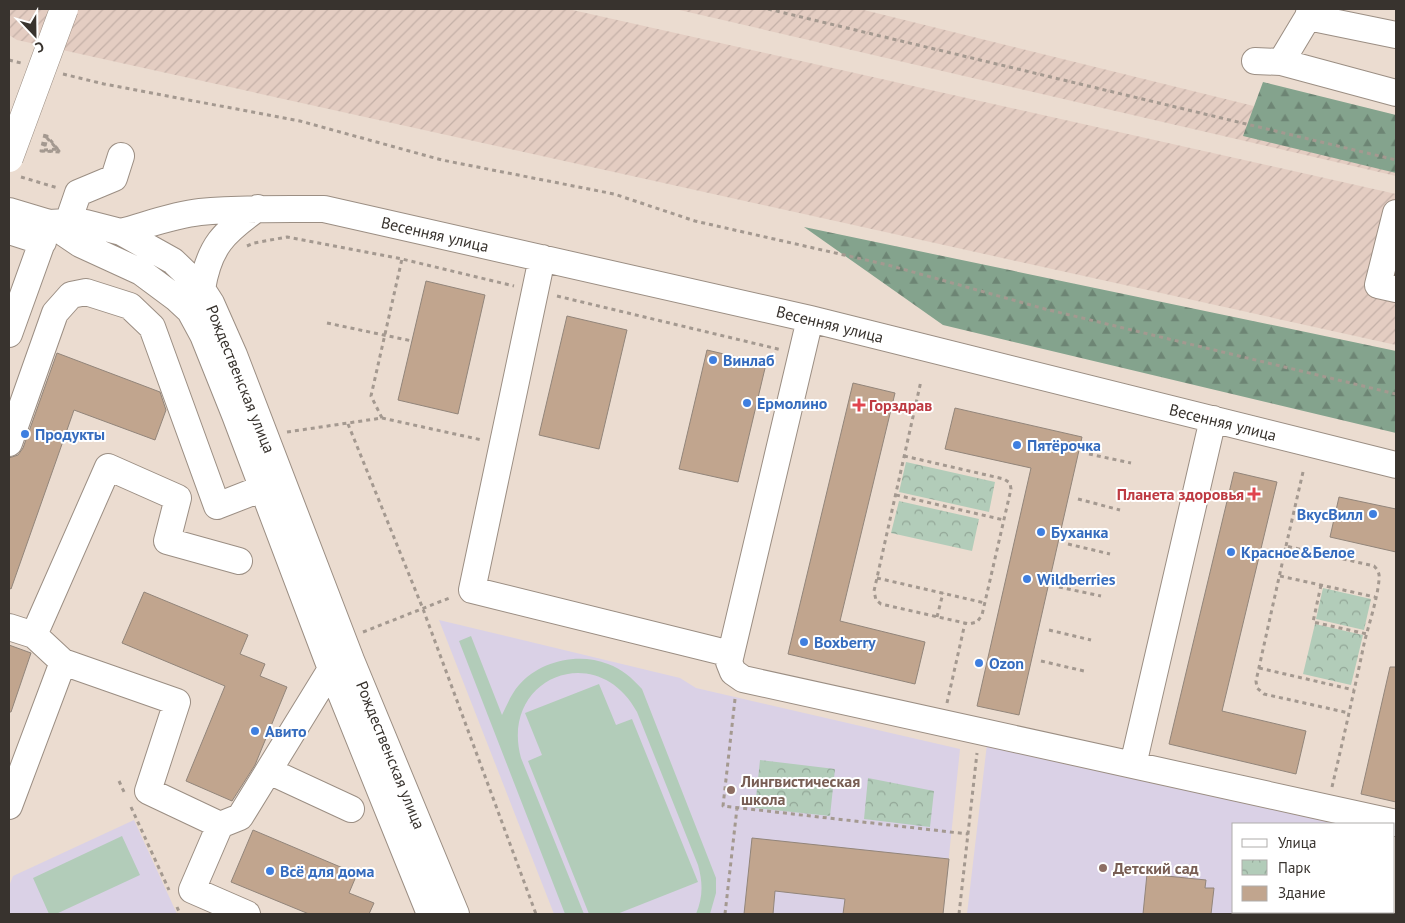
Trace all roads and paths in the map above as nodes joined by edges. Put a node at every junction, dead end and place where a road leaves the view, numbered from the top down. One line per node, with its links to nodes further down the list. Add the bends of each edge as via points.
1 (64, 9): 15 (main road, bridge)
2 (768, 9): 14 (path)
3 (1309, 13): 4 (street); 7 (street)
4 (1396, 35)
5 (9, 60): 8 (path)
6 (1255, 61): 7 (street)
7 (1281, 62): 10 (street)
8 (23, 63)
9 (59, 72): 36 (path, via 104,84 300,121 442,160 614,194 695,220 888,265 1045,309)
10 (1396, 93)
11 (45, 134): 12 (path, via 43,143 41,152 60,152 47,136 44,143 42,151 60,151 47,138 45,144 44,150 57,149 50,144 44,140)
12 (38, 135)
13 (122, 156): 16 (street, via 114,178)
14 (1396, 160)
15 (13, 167): 16 (path)
16 (78, 193): 20 (street)
17 (259, 208): 22 (street, Весенняя улица, via 199,212); 24 (street, Весенняя улица, via 324,210); 26 (street, via 233,226 214,249 205,268)
18 (9, 211): 20 (street)
19 (1396, 213): 27 (street, via 1378,285)
20 (55, 230): 21 (street); 22 (street, Рождественская улица, via 86,223); 31 (street); 48 (street, Рождественская улица, via 141,272 190,311 203,335)
21 (9, 231)
22 (121, 232): 26 (street, Рождественская улица, via 173,261)
23 (239, 250): 25 (path, via 254,243 287,237)
24 (542, 258): 28 (street); 29 (street, Весенняя улица)
25 (402, 260): 28 (path); 32 (path)
26 (202, 289): 103 (street, Рождественская улица, via 234,355 351,660)
27 (1396, 289)
28 (535, 291): 34 (path); 42 (street)
29 (810, 319): 34 (street); 38 (street, Весенняя улица)
30 (327, 323): 32 (path)
31 (9, 334)
32 (385, 335): 33 (path); 37 (path, via 371,396)
33 (412, 341)
34 (802, 354): 77 (street)
35 (921, 381): 44 (path)
36 (1396, 394)
37 (382, 418): 39 (path); 42 (path)
38 (1213, 419): 46 (street, Весенняя улица); 88 (street)
39 (348, 424): 40 (path); 68 (path)
40 (281, 433)
41 (9, 443): 52 (street, via 55,313 71,295 86,292 130,306 152,327)
42 (502, 444): 63 (street)
43 (1089, 454): 45 (path)
44 (904, 456): 49 (path); 54 (path, via 1004,479 1010,483 1011,489)
45 (1131, 464)
46 (1396, 465)
47 (1303, 472): 56 (path)
48 (263, 488): 52 (street); 81 (street, Рождественская улица)
49 (896, 495): 54 (path); 60 (path)
50 (178, 498): 52 (street); 58 (street, via 167,541); 75 (street, via 108,467)
51 (1078, 499): 53 (path)
52 (216, 506)
53 (1120, 510)
54 (1004, 520): 67 (path)
55 (1068, 544): 57 (path)
56 (1286, 546): 59 (path); 66 (path, via 1374,566 1380,578)
57 (1110, 554)
58 (239, 561)
59 (1280, 576): 61 (path); 80 (path)
60 (877, 578): 64 (path); 69 (path, via 874,592 881,604)
61 (1321, 585): 66 (path); 74 (path, via 1313,622)
62 (1058, 587): 65 (path)
63 (472, 590): 68 (path); 77 (street)
64 (943, 593): 67 (path); 69 (path)
65 (1101, 596)
66 (1375, 597): 74 (path)
67 (985, 603): 70 (path, via 977,622)
68 (424, 609): 72 (path); 104 (path)
69 (937, 617): 70 (path)
70 (965, 623): 85 (path)
71 (9, 626): 75 (street)
72 (368, 630)
73 (1048, 630): 76 (path)
74 (1367, 634): 83 (path)
75 (34, 635): 78 (street)
76 (1090, 640)
77 (731, 654): 87 (street, via 729,662 733,672 743,679)
78 (63, 662): 92 (street); 96 (street, via 177,702 148,791)
79 (1041, 662): 82 (path)
80 (1259, 668): 83 (path); 86 (path, via 1257,688 1264,694)
81 (331, 670): 89 (street); 102 (street, Рождественская улица)
82 (1084, 671)
83 (1354, 690): 86 (path)
84 (736, 691): 93 (path, via 723,806)
85 (947, 703)
86 (1349, 713): 91 (path)
87 (980, 731): 88 (street); 97 (path)
88 (1133, 765): 95 (street)
89 (269, 771): 94 (street); 96 (street, via 240,817)
90 (119, 781): 98 (path)
91 (1333, 782)
92 (9, 806)
93 (738, 808): 97 (path); 105 (path)
94 (351, 809)
95 (1396, 823)
96 (220, 825): 101 (street, via 192,890)
97 (968, 834): 106 (path)
98 (172, 896)
99 (176, 905): 100 (path)
100 (180, 914)
101 (247, 914)
102 (430, 914)
103 (456, 914)
104 (536, 914)
105 (726, 914)
106 (959, 914)

